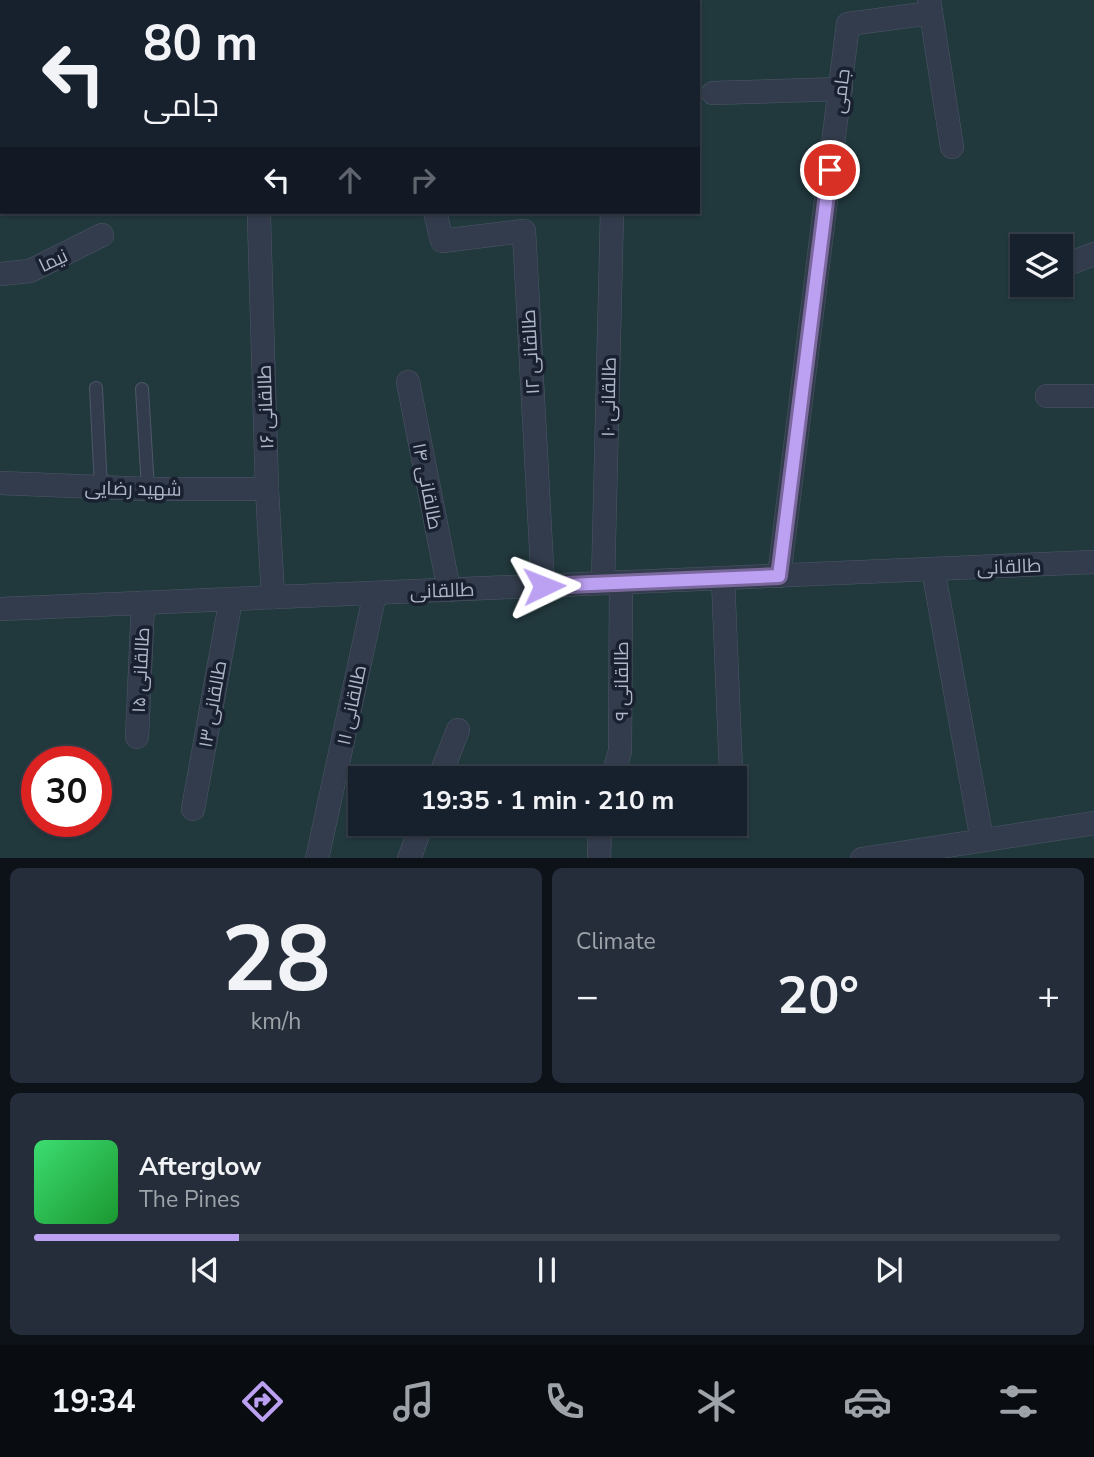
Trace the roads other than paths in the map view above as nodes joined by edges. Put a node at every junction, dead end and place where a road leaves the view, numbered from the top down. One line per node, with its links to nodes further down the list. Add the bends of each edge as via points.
1 (930, 7): 2 (street, جامی, via 848,24); 4 (street)
2 (841, 89): 3 (street); 23 (street, جامی)
3 (713, 93)
4 (951, 147)
5 (435, 214): 26 (street, طالقانی ۱۲, via 442,241 524,231)
6 (612, 214): 25 (street, طالقانی ۱۰)
7 (259, 216): 20 (street, طالقانی ۱۶)
8 (103, 235): 11 (street, نیما, via 30,271)
9 (1094, 254): 10 (street)
10 (1073, 262)
11 (0, 274)
12 (408, 382): 27 (street, طالقانی ۱۴)
13 (96, 388): 18 (lane)
14 (142, 389): 19 (lane)
15 (1047, 396): 16 (street)
16 (1094, 396)
17 (0, 483): 18 (street, شهید رضایی)
18 (101, 488): 19 (street, شهید رضایی)
19 (148, 489): 20 (street, شهید رضایی)
20 (267, 489): 29 (street, طالقانی ۱۶)
21 (1094, 562): 22 (street, طالقانی)
22 (933, 569): 23 (street, طالقانی); 42 (street)
23 (779, 576): 24 (street, طالقانی)
24 (723, 578): 25 (street, طالقانی); 37 (street)
25 (612, 583): 26 (street, طالقانی); 36 (street, طالقانی ۹, via 620,751)
26 (544, 586): 27 (street, طالقانی)
27 (449, 590): 28 (street, طالقانی)
28 (375, 593): 29 (street, طالقانی); 43 (street, طالقانی ۱۱)
29 (273, 597): 30 (street, طالقانی)
30 (231, 599): 31 (street, طالقانی); 38 (street, طالقانی ۱۳)
31 (143, 603): 32 (street, طالقانی); 34 (street, طالقانی ۱۵)
32 (0, 609)
33 (458, 730): 35 (street)
34 (137, 737)
35 (444, 766)
36 (616, 766)
37 (731, 766)
38 (193, 809)
39 (1094, 823): 42 (street)
40 (418, 836): 44 (street)
41 (599, 836): 45 (street)
42 (982, 840): 46 (street)
43 (317, 858)
44 (409, 858)
45 (598, 858)
46 (868, 858)

